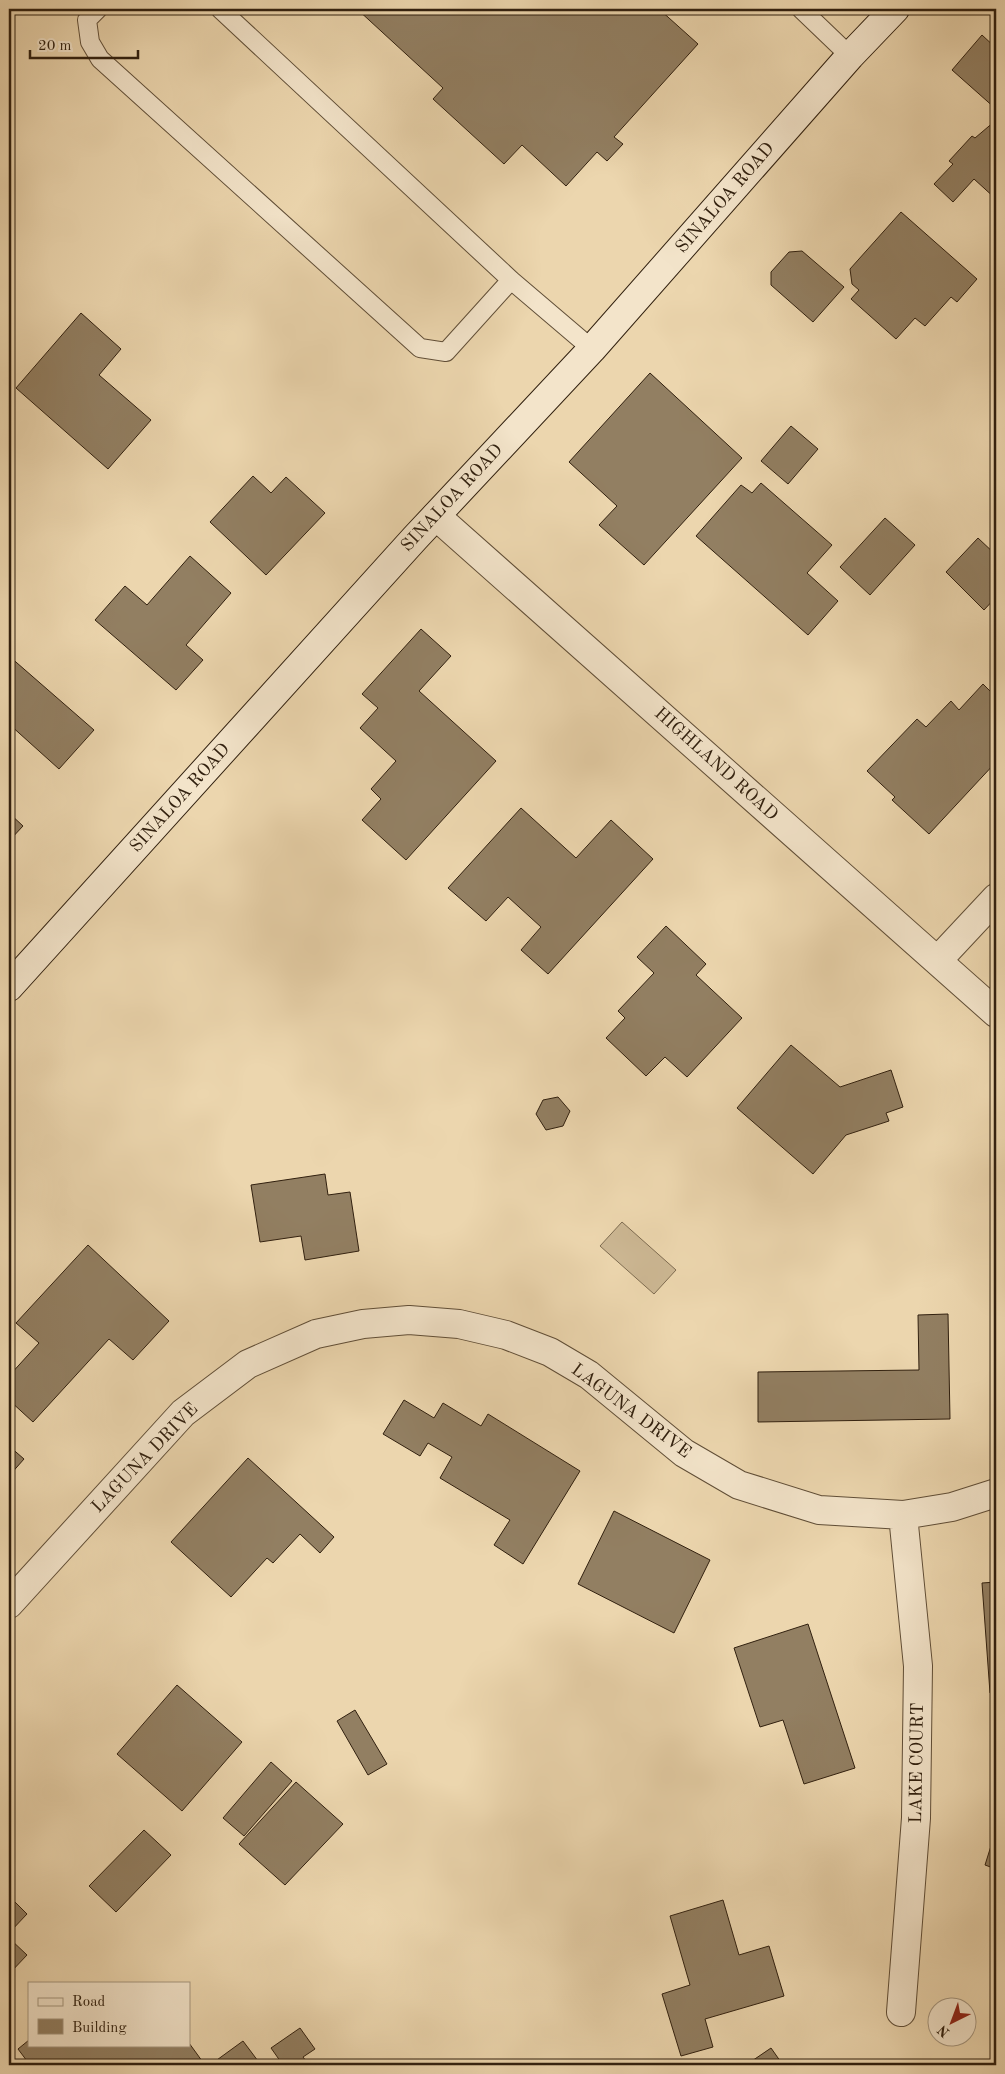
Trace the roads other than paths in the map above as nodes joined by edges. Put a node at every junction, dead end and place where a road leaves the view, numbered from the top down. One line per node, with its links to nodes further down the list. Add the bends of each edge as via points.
1 (98, 9): 6 (lane, via 87,20 90,42 100,59 420,348 446,352)
2 (220, 9): 6 (lane)
3 (802, 9): 5 (lane)
4 (895, 9): 5 (street, SINALOA ROAD)
5 (850, 56): 7 (street, SINALOA ROAD)
6 (511, 280): 7 (lane)
7 (592, 349): 8 (street, SINALOA ROAD)
8 (436, 516): 10 (street, HIGHLAND ROAD); 11 (street, SINALOA ROAD)
9 (996, 898): 10 (street)
10 (938, 960): 12 (street, HIGHLAND ROAD)
11 (9, 987)
12 (996, 1013)
13 (996, 1493): 14 (street, LAGUNA DRIVE, via 952,1507)
14 (904, 1515): 15 (street, LAGUNA DRIVE, via 819,1510 738,1485 684,1453 589,1375 550,1352 506,1335 459,1324 409,1320 363,1324 316,1334 248,1364 183,1413); 16 (street, LAKE COURT, via 918,1666 916,1818)
15 (9, 1604)
16 (901, 2012)

